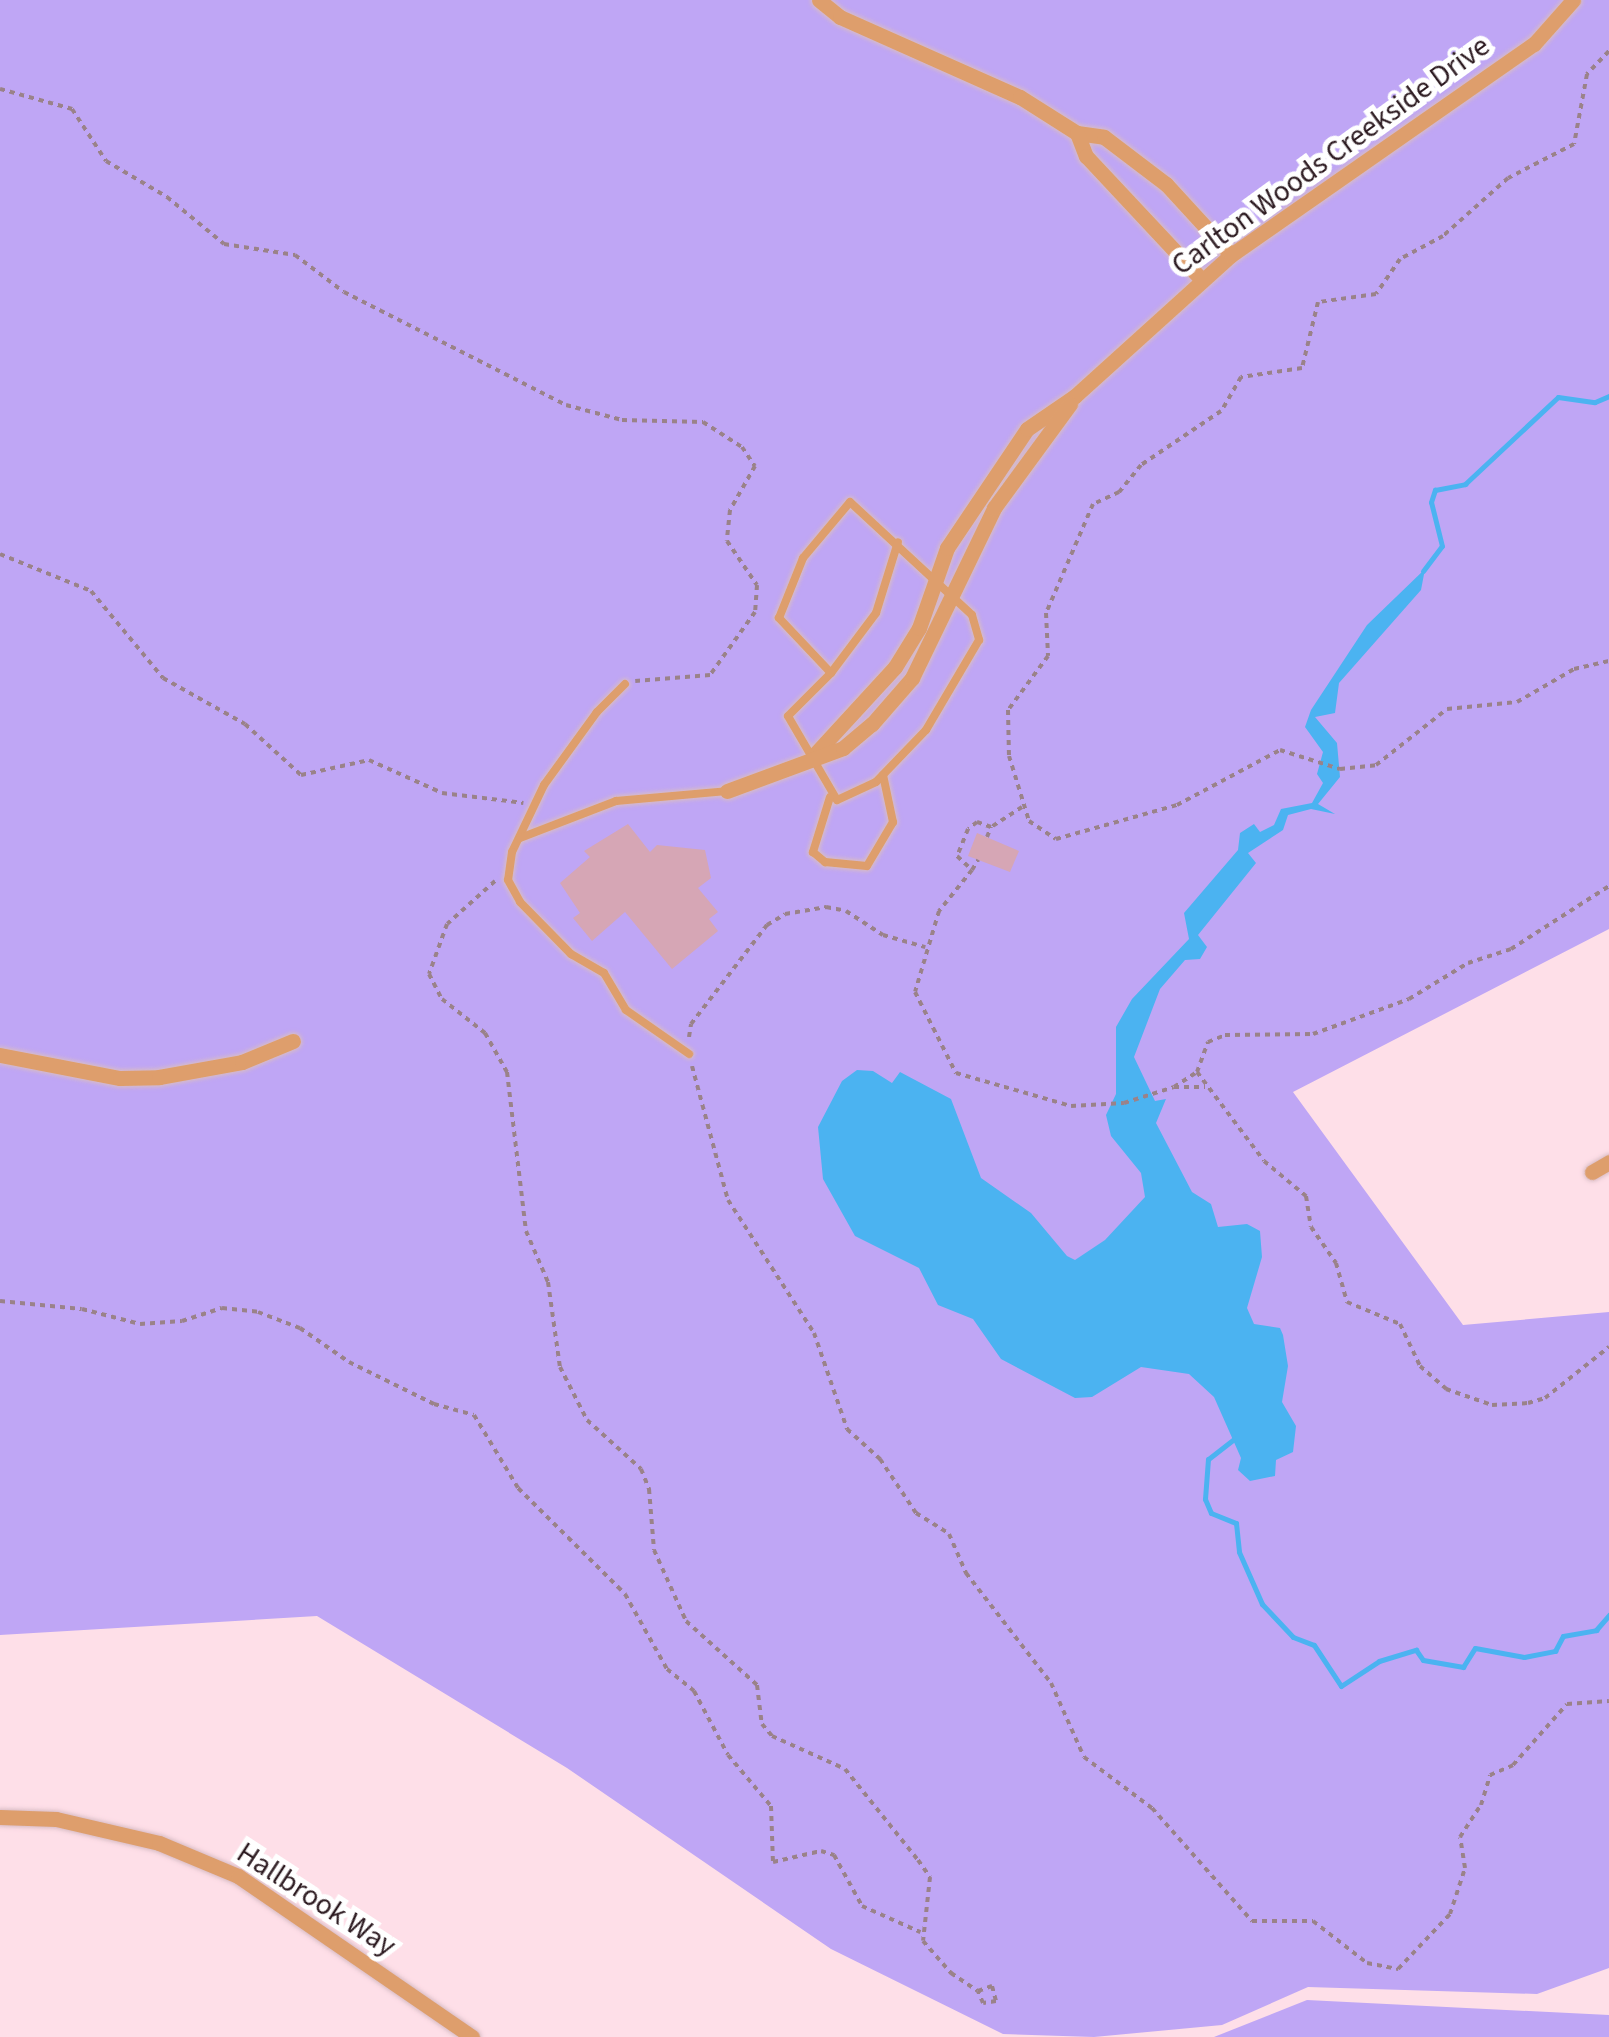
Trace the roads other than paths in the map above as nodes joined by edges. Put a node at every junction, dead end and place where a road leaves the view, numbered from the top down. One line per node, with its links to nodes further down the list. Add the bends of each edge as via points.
1 (819, 0): 3 (street, via 840,17 1020,97)
2 (1573, 0): 4 (street, Carlton Woods Creekside Drive, via 1534,44)
3 (1077, 132): 4 (street, via 1104,137 1160,179); 5 (street, via 1086,156)
4 (1232, 255): 5 (street, Carlton Woods Creekside Drive)
5 (1202, 280): 6 (street, Carlton Woods Creekside Drive)
6 (1076, 396): 8 (street, Carlton Woods Creekside Drive, via 1028,429 976,499); 9 (street, Carlton Woods Creekside Drive, via 994,508)
7 (898, 542): 8 (lane); 10 (lane, via 876,613); 10 (lane, via 850,502 803,558 779,618)
8 (934, 577): 9 (lane); 12 (street, Carlton Woods Creekside Drive, via 896,668)
9 (952, 594): 12 (street, Carlton Woods Creekside Drive, via 912,678 842,748); 13 (lane, via 980,627 980,640 926,730)
10 (831, 673): 12 (lane, via 788,716)
11 (625, 684): 16 (lane, via 567,750)
12 (815, 754): 14 (street, Carlton Woods Creekside Drive); 15 (lane)
13 (883, 775): 15 (lane, via 854,795); 15 (lane, via 893,822 866,866 826,862 813,852)
14 (728, 791): 16 (lane, via 616,800)
15 (830, 797)
16 (518, 840): 18 (lane, via 508,873 520,902 579,961 604,973 626,1010)
17 (292, 1041): 19 (street, via 228,1066 160,1077 120,1078)
18 (689, 1054)
19 (0, 1055)
20 (1609, 1162): 21 (street)
21 (1592, 1172)
22 (0, 1817): 23 (street, Hallbrook Way, via 56,1819 158,1843 238,1876)
23 (472, 2037)

